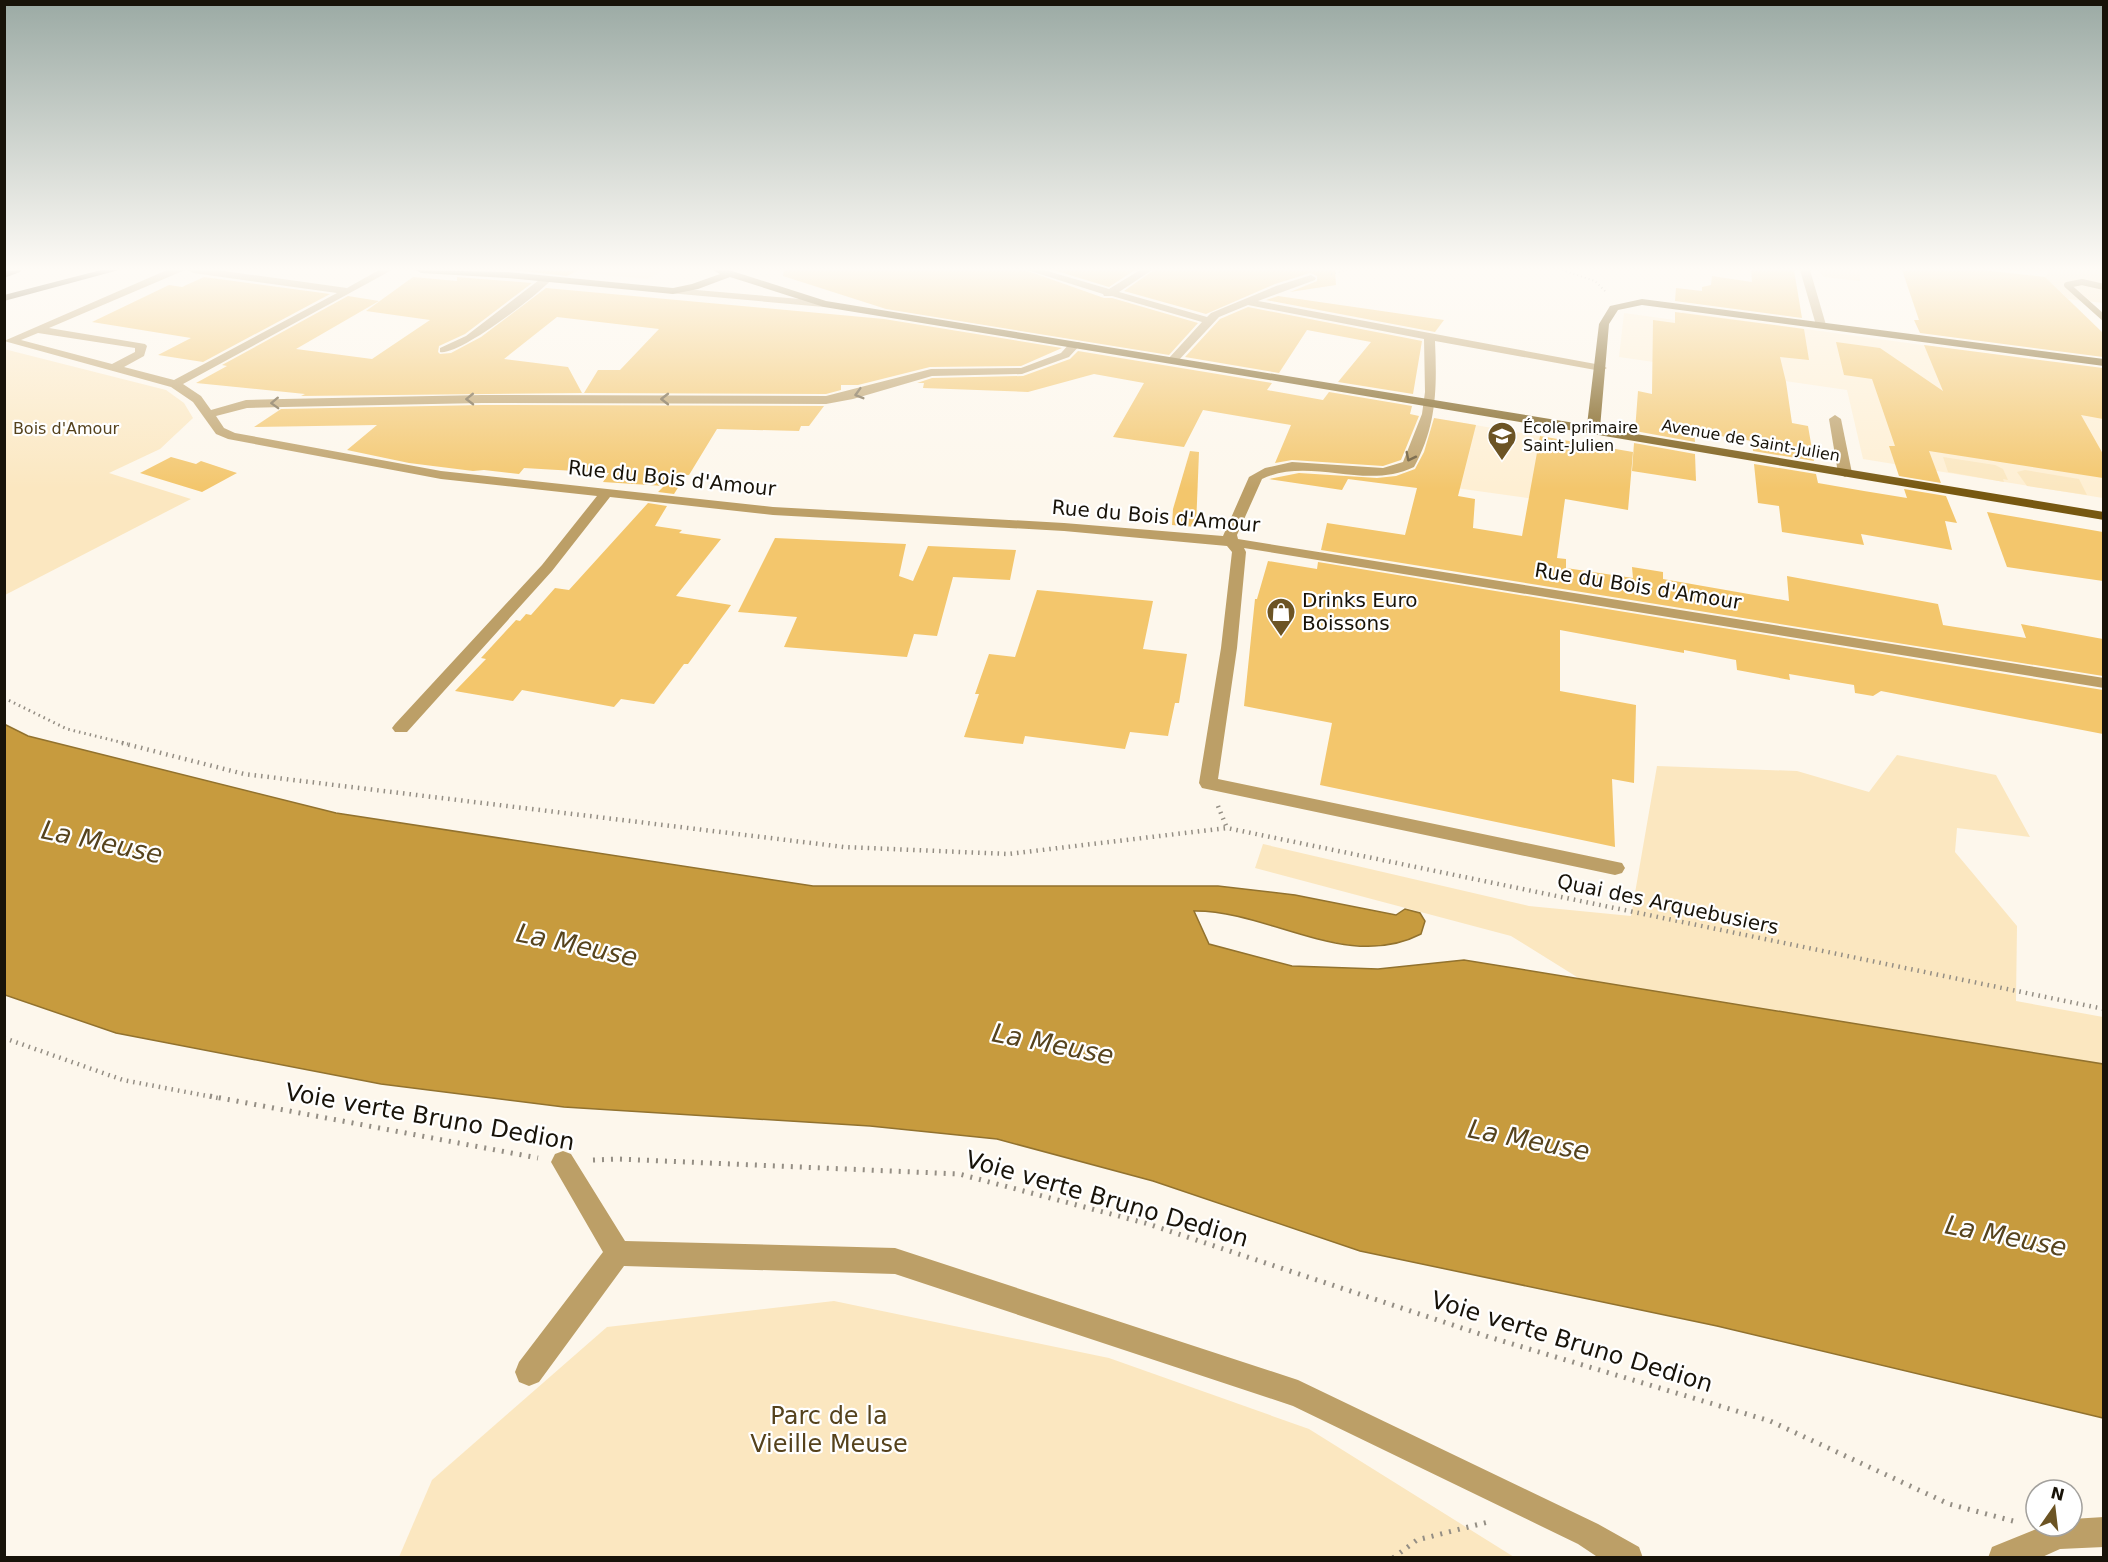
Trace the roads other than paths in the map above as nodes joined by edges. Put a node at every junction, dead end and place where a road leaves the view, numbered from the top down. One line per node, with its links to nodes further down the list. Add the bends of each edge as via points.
1 (17, 343): 15 (street)
2 (122, 343): 15 (street, via 141,346 140,354)
3 (252, 343): 17 (street)
4 (459, 343): 12 (street)
5 (1068, 343): 11 (main road, Avenue de Saint-Julien)
6 (1189, 343): 13 (street)
7 (1429, 343): 18 (street)
8 (1461, 343): 16 (street)
9 (1603, 343): 16 (main road)
10 (1950, 343): 14 (main road)
11 (1075, 344): 13 (main road, Avenue de Saint-Julien); 19 (street, one-way to 19, via 1065,355 1022,371 931,373 826,400 295,402 246,404)
12 (444, 350)
13 (1173, 360): 18 (main road, Avenue de Saint-Julien)
14 (2103, 363)
15 (113, 368): 17 (street)
16 (1601, 369): 21 (main road)
17 (175, 384): 19 (street, Rue du Bois d'Amour)
18 (1429, 403): 21 (main road, Avenue de Saint-Julien); 25 (street, one-way to 25, via 1413,454 1402,469 1385,472 1278,467 1256,477 1232,530)
19 (210, 414): 23 (street, Rue du Bois d'Amour, via 220,431 232,436 441,476)
20 (1835, 419): 22 (street)
21 (1593, 430): 22 (main road, Avenue de Saint-Julien)
22 (1845, 473): 24 (main road, Avenue de Saint-Julien)
23 (607, 492): 25 (street, Rue du Bois d'Amour, via 773,511 1064,527); 27 (street, via 547,568)
24 (2103, 516)
25 (1232, 542): 26 (street, Rue du Bois d'Amour); 28 (street, via 1239,552 1208,783)
26 (2103, 683)
27 (401, 728)
28 (1615, 868)
29 (563, 1162): 30 (street)
30 (618, 1253): 31 (street); 33 (street, via 895,1261 1298,1394 1538,1509)
31 (529, 1372)
32 (2103, 1532): 34 (street, via 2060,1534)
33 (1628, 1557)
34 (2003, 1557)

